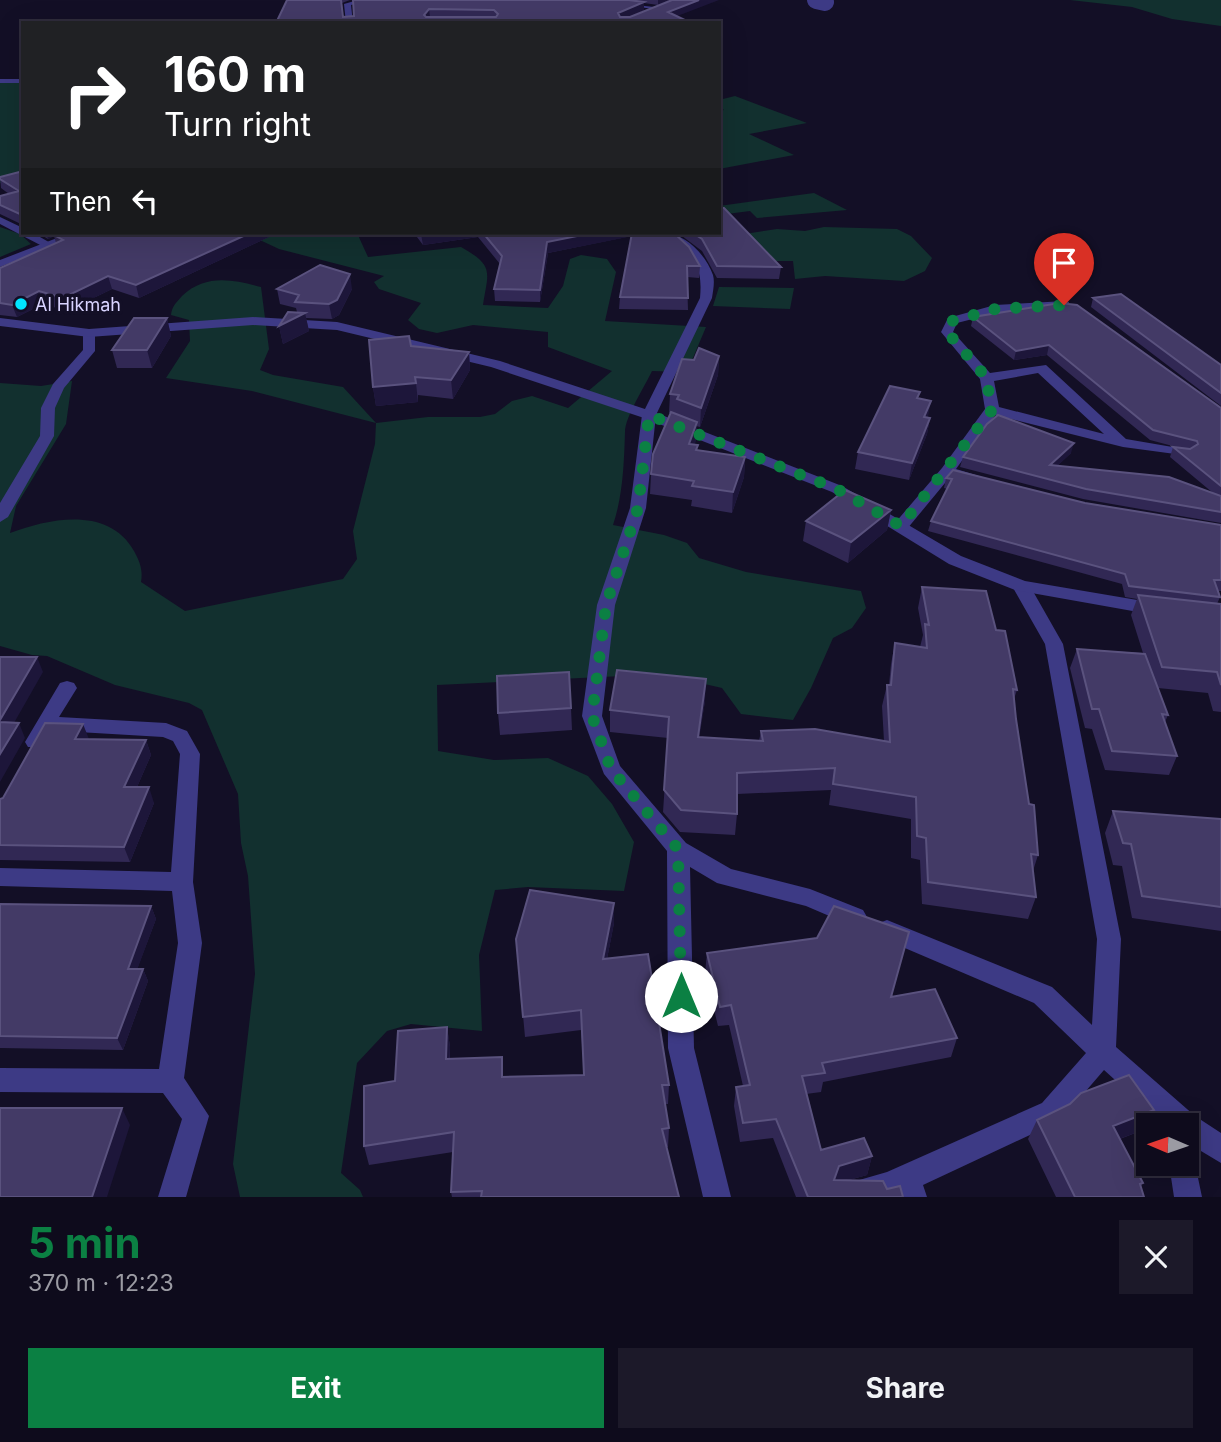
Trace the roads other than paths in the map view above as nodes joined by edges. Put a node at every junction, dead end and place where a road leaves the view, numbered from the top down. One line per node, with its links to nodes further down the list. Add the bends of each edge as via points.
1 (368, 0): 8 (street, via 347,4)
2 (594, 0): 6 (street)
3 (816, 0): 4 (street)
4 (825, 2)
5 (671, 4): 6 (street)
6 (660, 8): 7 (street)
7 (635, 18)
8 (350, 21)
9 (0, 81): 10 (street)
10 (21, 81)
11 (0, 220): 12 (street)
12 (21, 230)
13 (30, 235): 16 (street)
14 (74, 235): 16 (street)
15 (671, 235): 23 (street, via 696,255 708,277 704,306)
16 (48, 245): 17 (street)
17 (0, 264)
18 (1080, 308): 21 (street, via 995,309 952,321 947,332)
19 (0, 322): 20 (street)
20 (89, 333): 23 (street, via 253,321 337,326 495,364); 28 (street, via 89,351 58,387 48,408 47,436)
21 (986, 377): 22 (street); 24 (street, via 1041,368)
22 (992, 410): 24 (street); 26 (street)
23 (649, 415): 29 (street, via 837,489); 35 (street, via 638,508 606,605 592,716 611,769)
24 (1123, 443): 25 (street)
25 (1185, 453)
26 (947, 471): 27 (street); 29 (street)
27 (984, 482)
28 (0, 517)
29 (901, 526): 30 (street, via 955,560)
30 (1021, 586): 31 (street); 38 (street, via 1054,644 1109,939)
31 (1172, 611)
32 (67, 688): 33 (street)
33 (45, 724): 34 (street); 37 (street, via 166,730 180,736 190,754)
34 (26, 759)
35 (678, 849): 38 (street, via 725,877 810,898 1043,995); 47 (street, via 681,1048)
36 (0, 877): 37 (street)
37 (182, 882): 40 (street, via 190,943)
38 (1103, 1052): 41 (street); 45 (street, via 1051,1112)
39 (0, 1080): 40 (street)
40 (170, 1081): 46 (street, via 196,1116)
41 (1169, 1113)
42 (1199, 1135): 43 (street)
43 (1221, 1149)
44 (1185, 1176): 49 (street)
45 (910, 1188): 48 (street)
46 (172, 1197)
47 (717, 1197)
48 (845, 1197)
49 (1188, 1197)

